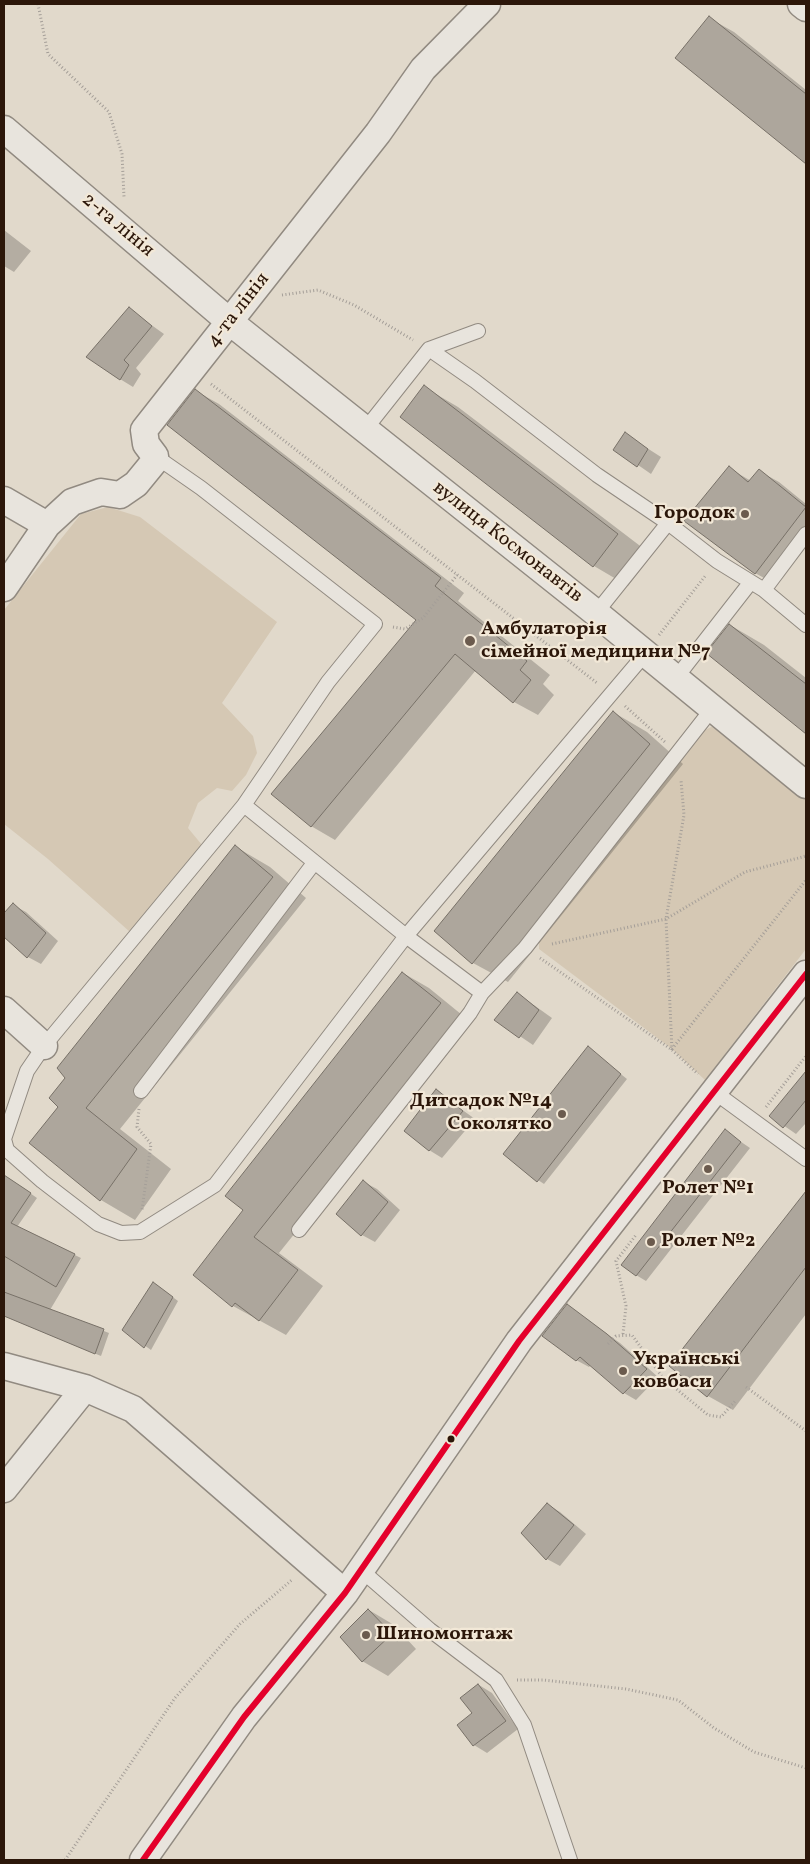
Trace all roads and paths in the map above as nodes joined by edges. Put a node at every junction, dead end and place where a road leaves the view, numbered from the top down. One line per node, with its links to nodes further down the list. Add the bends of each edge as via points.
1 (38, 4): 6 (path, via 48,54 109,112 122,154)
2 (487, 4): 7 (street, 4-та лінія, via 424,68)
3 (801, 4): 4 (street)
4 (806, 8)
5 (9, 143): 8 (street, 2-га лінія)
6 (124, 197)
7 (247, 300): 8 (street, 4-та лінія); 10 (path, via 318,290 354,305)
8 (230, 322): 11 (street, 4-та лінія); 12 (street, вулиця Космонавтів)
9 (478, 331): 10 (lane)
10 (429, 349): 12 (lane); 15 (lane, via 597,475)
11 (193, 370): 13 (street, 4-та лінія, via 144,430 146,444); 19 (path)
12 (364, 431): 23 (street, вулиця Космонавтів)
13 (155, 456): 16 (street, via 154,462 136,484 120,495 100,492 72,502); 24 (lane)
14 (4, 500): 16 (street)
15 (668, 523): 18 (lane); 23 (lane)
16 (47, 525): 21 (street)
17 (806, 534): 22 (lane)
18 (717, 561): 20 (lane); 26 (path)
19 (457, 575): 24 (path, via 423,618 411,626 405,629); 28 (path)
20 (750, 583): 22 (lane); 27 (lane)
21 (4, 588)
22 (764, 590): 25 (lane)
23 (596, 613): 26 (street, вулиця Космонавтів)
24 (375, 624): 32 (lane, via 328,682)
25 (806, 625)
26 (645, 654): 27 (street, вулиця Космонавтів); 28 (lane)
27 (676, 678): 29 (street, вулиця Космонавтів)
28 (611, 694): 30 (path); 37 (lane)
29 (712, 708): 30 (lane); 31 (street, вулиця Космонавтів)
30 (678, 753): 36 (path, via 684,815); 38 (lane)
31 (806, 785)
32 (244, 805): 34 (lane); 42 (lane)
33 (806, 856): 36 (path, via 745,872)
34 (314, 863): 37 (lane); 45 (lane)
35 (806, 880): 43 (path)
36 (666, 919): 38 (path, via 538,948); 43 (path)
37 (406, 936): 40 (lane); 50 (lane, via 215,1185)
38 (525, 948): 40 (lane); 43 (path)
39 (806, 974): 46 (street)
40 (482, 992): 49 (lane, via 470,1013)
41 (4, 1010): 42 (street)
42 (44, 1046): 50 (lane, via 27,1070 4,1140 7,1150 98,1224 121,1233)
43 (672, 1050)
44 (806, 1056): 47 (path)
45 (142, 1091): 50 (path, via 137,1127 151,1144)
46 (713, 1091): 47 (lane); 59 (street, via 519,1341)
47 (756, 1120): 48 (lane)
48 (806, 1159)
49 (299, 1230)
50 (140, 1232)
51 (608, 1344): 55 (path, via 616,1336 632,1335 663,1378 708,1415 721,1417)
52 (4, 1366): 54 (street)
53 (746, 1387): 56 (path)
54 (85, 1388): 57 (street); 58 (street, via 132,1409)
55 (736, 1400)
56 (806, 1431)
57 (4, 1489)
58 (310, 1564): 60 (street); 63 (path, via 240,1624 175,1698)
59 (362, 1570): 60 (street); 61 (lane, via 430,1630)
60 (345, 1594): 64 (street, via 244,1717)
61 (496, 1680): 62 (path, via 552,1681 678,1700 714,1728 754,1752); 65 (lane, via 524,1725)
62 (806, 1768)
63 (64, 1860)
64 (143, 1860)
65 (570, 1860)

